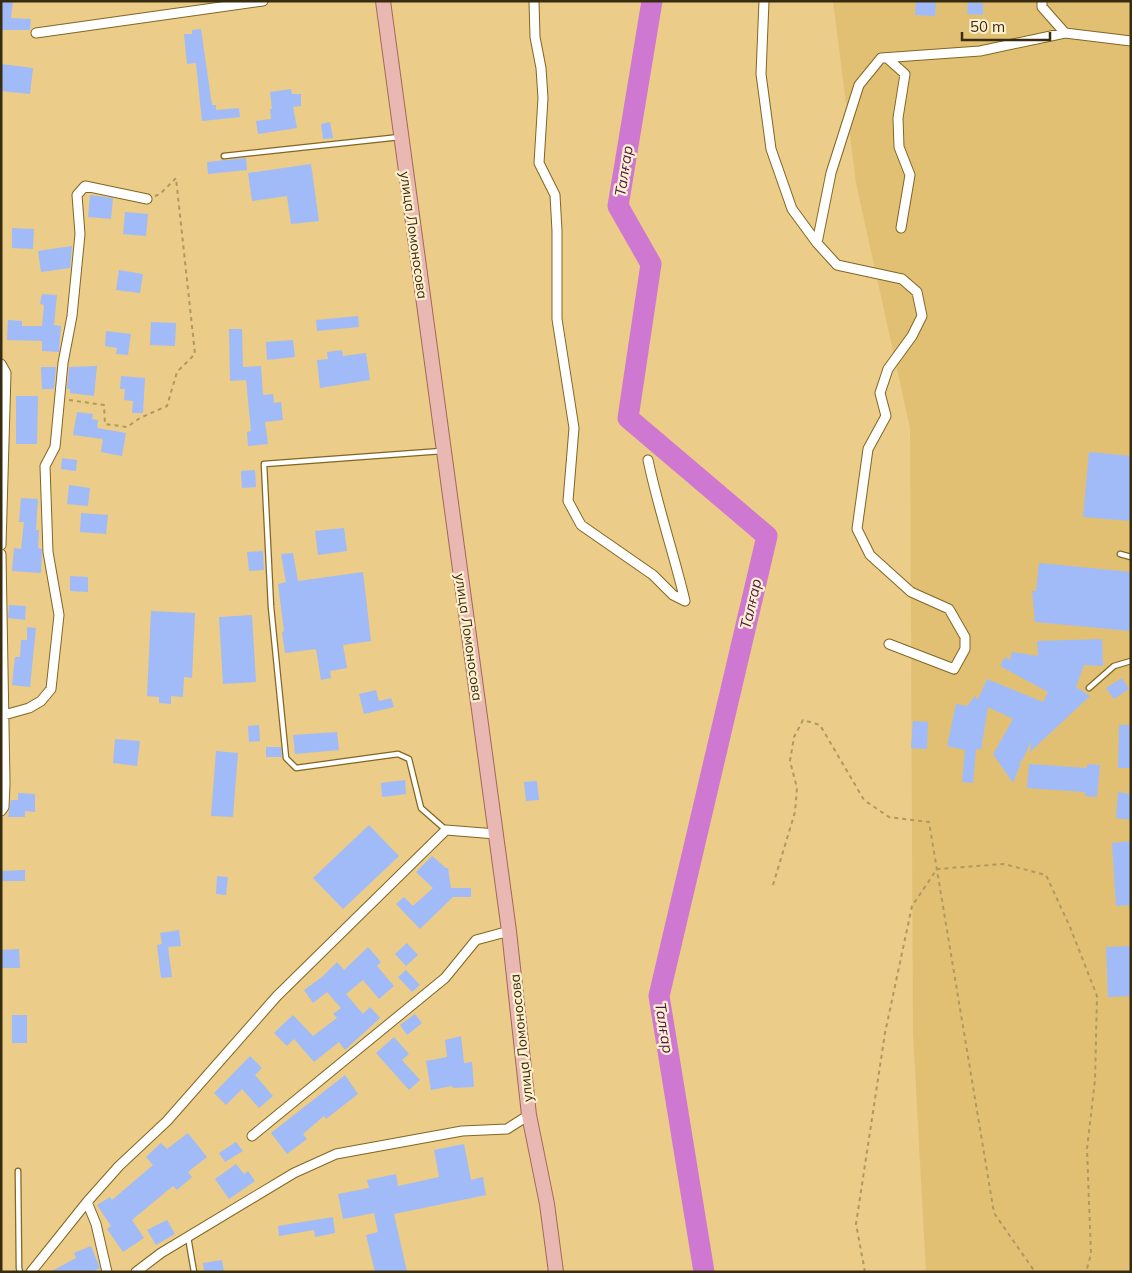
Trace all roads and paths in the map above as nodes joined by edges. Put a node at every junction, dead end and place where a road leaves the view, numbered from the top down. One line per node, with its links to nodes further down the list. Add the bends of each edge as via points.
1 (263, 1): 6 (street)
2 (383, 1): 10 (main road, улица Ломоносова)
3 (534, 1): 18 (street, via 534,37 543,98 539,164 554,195 557,320 574,428 568,501 580,525 653,575 673,596 685,601)
4 (764, 1): 14 (street, via 761,74 771,149 792,209)
5 (1042, 1): 7 (street, via 1042,7)
6 (36, 33)
7 (1065, 33): 8 (street); 9 (street, via 980,51)
8 (1131, 41)
9 (887, 58): 13 (street, via 904,74 898,118 899,147 910,175); 14 (street, via 881,58 859,85 831,173)
10 (401, 137): 11 (lane); 17 (main road, улица Ломоносова)
11 (224, 156)
12 (147, 199): 16 (street, via 85,186 77,196 80,234); 16 (path, via 160,194 176,178 195,354 178,372 167,406 127,427 106,424 104,405)
13 (901, 228)
14 (816, 243): 23 (street, via 837,265 902,279 917,292 922,316 888,369 880,393 886,416 868,449 857,529 870,555 911,592 949,609 965,637 966,650 954,669)
15 (1, 364): 19 (street, via 6,372)
16 (59, 399): 26 (street, via 55,447 45,466 48,552 59,615 51,689 29,708)
17 (444, 451): 28 (lane, via 264,464 271,607 286,758 296,768 398,754 409,759 421,808); 29 (main road, улица Ломоносова)
18 (648, 460)
19 (1, 545)
20 (1, 554): 26 (street)
21 (1120, 554): 22 (lane)
22 (1131, 557)
23 (889, 644)
24 (1131, 661): 25 (lane, via 1114,666)
25 (1089, 688)
26 (4, 715): 27 (street, via 5,783)
27 (1, 811)
28 (446, 830): 29 (street); 36 (street, via 277,996 167,1121 119,1166)
29 (496, 834): 32 (main road, улица Ломоносова)
30 (937, 869): 31 (path, via 929,822 889,817 864,800 820,725 803,720 794,737 790,761 797,788 794,812); 44 (path, via 912,906 885,1034 856,1224); 45 (path, via 994,1213); 46 (path, via 1004,864 1046,875 1097,996 1095,1080 1087,1149 1091,1254)
31 (773, 885)
32 (509, 931): 33 (main road, улица Ломоносова); 34 (street, via 476,940 445,978)
33 (529, 1116): 37 (street, via 507,1128 462,1131 336,1154 294,1173); 43 (main road, улица Ломоносова, via 547,1204)
34 (252, 1136)
35 (18, 1171): 38 (lane)
36 (87, 1202): 39 (street); 40 (street, via 96,1224)
37 (188, 1237): 41 (street); 42 (lane)
38 (20, 1272)
39 (31, 1272)
40 (107, 1272)
41 (136, 1272)
42 (194, 1272)
43 (556, 1272)
44 (865, 1272)
45 (1035, 1272)
46 (1086, 1272)

